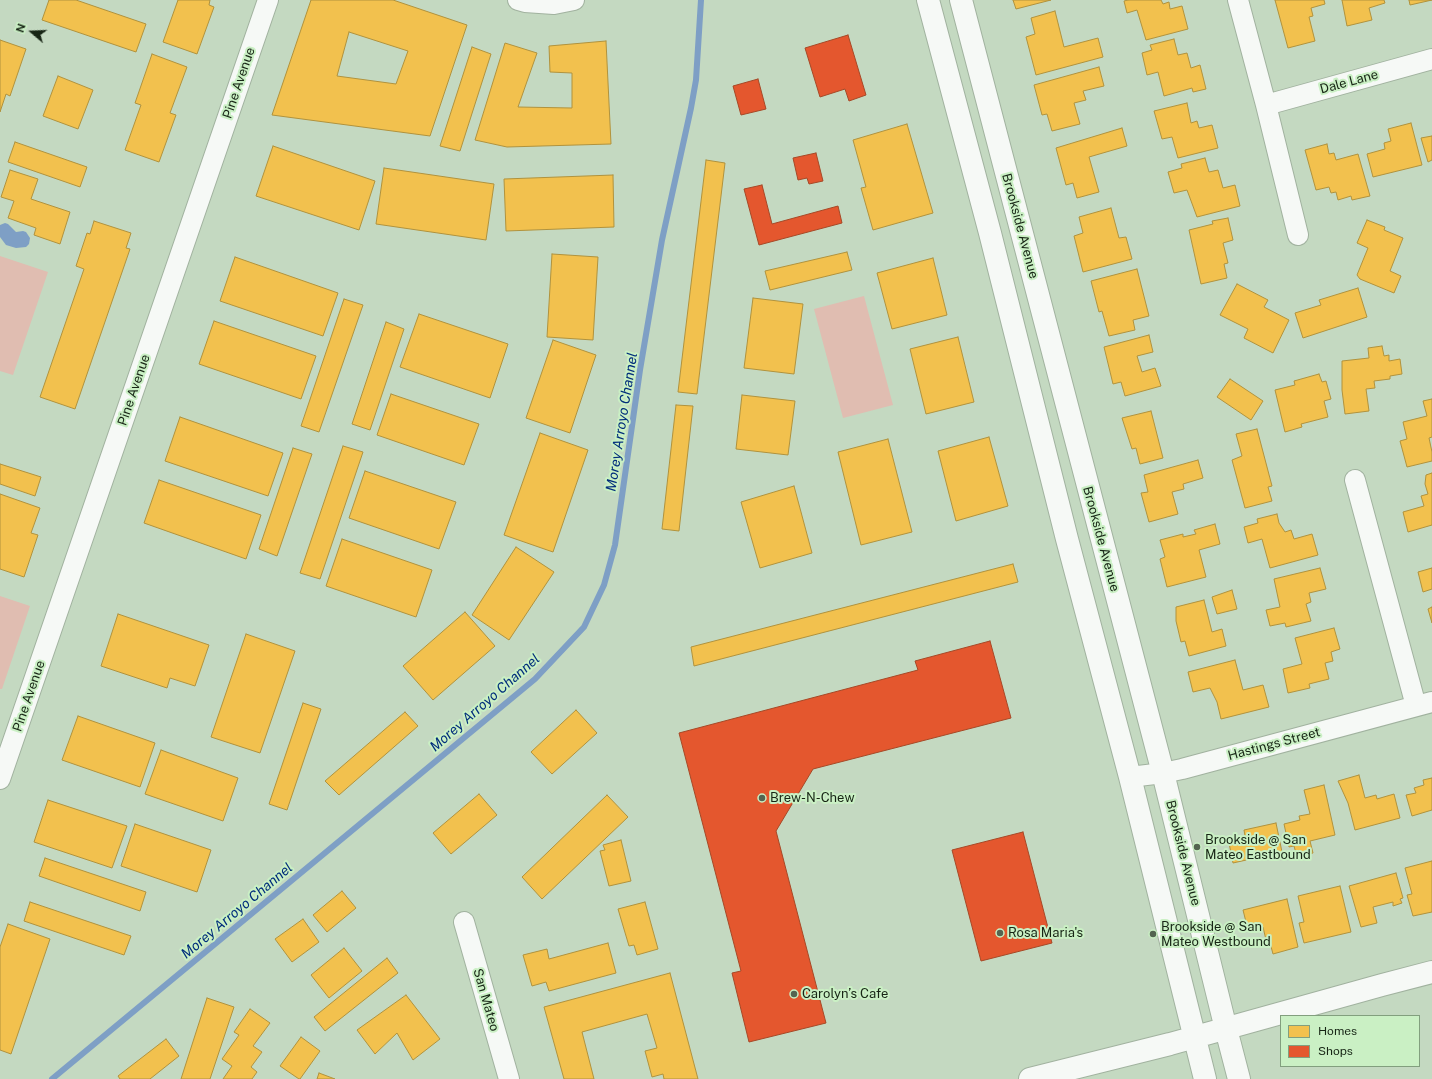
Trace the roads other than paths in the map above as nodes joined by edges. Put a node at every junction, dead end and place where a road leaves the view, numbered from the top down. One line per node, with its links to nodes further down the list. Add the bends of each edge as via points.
1 (268, 0): 14 (street, Pine Avenue)
2 (518, 0): 3 (street, via 554,4)
3 (574, 0)
4 (928, 0): 13 (main road)
5 (962, 0): 12 (main road, Brookside Avenue)
6 (1238, 0): 8 (street)
7 (1432, 59): 8 (street, Dale Lane)
8 (1266, 105): 9 (street)
9 (1298, 235)
10 (1355, 480): 11 (street, Hastings Street)
11 (1424, 704): 12 (street, Hastings Street)
12 (1163, 773): 13 (street, Hastings Street); 17 (main road, Brookside Avenue)
13 (1130, 777): 18 (main road)
14 (0, 779)
15 (464, 922): 19 (street, San Mateo)
16 (1432, 972): 17 (main road)
17 (1226, 1029): 18 (main road); 22 (main road, Brookside Avenue)
18 (1196, 1037): 20 (main road); 21 (main road)
19 (509, 1079)
20 (1030, 1079)
21 (1206, 1079)
22 (1239, 1079)

